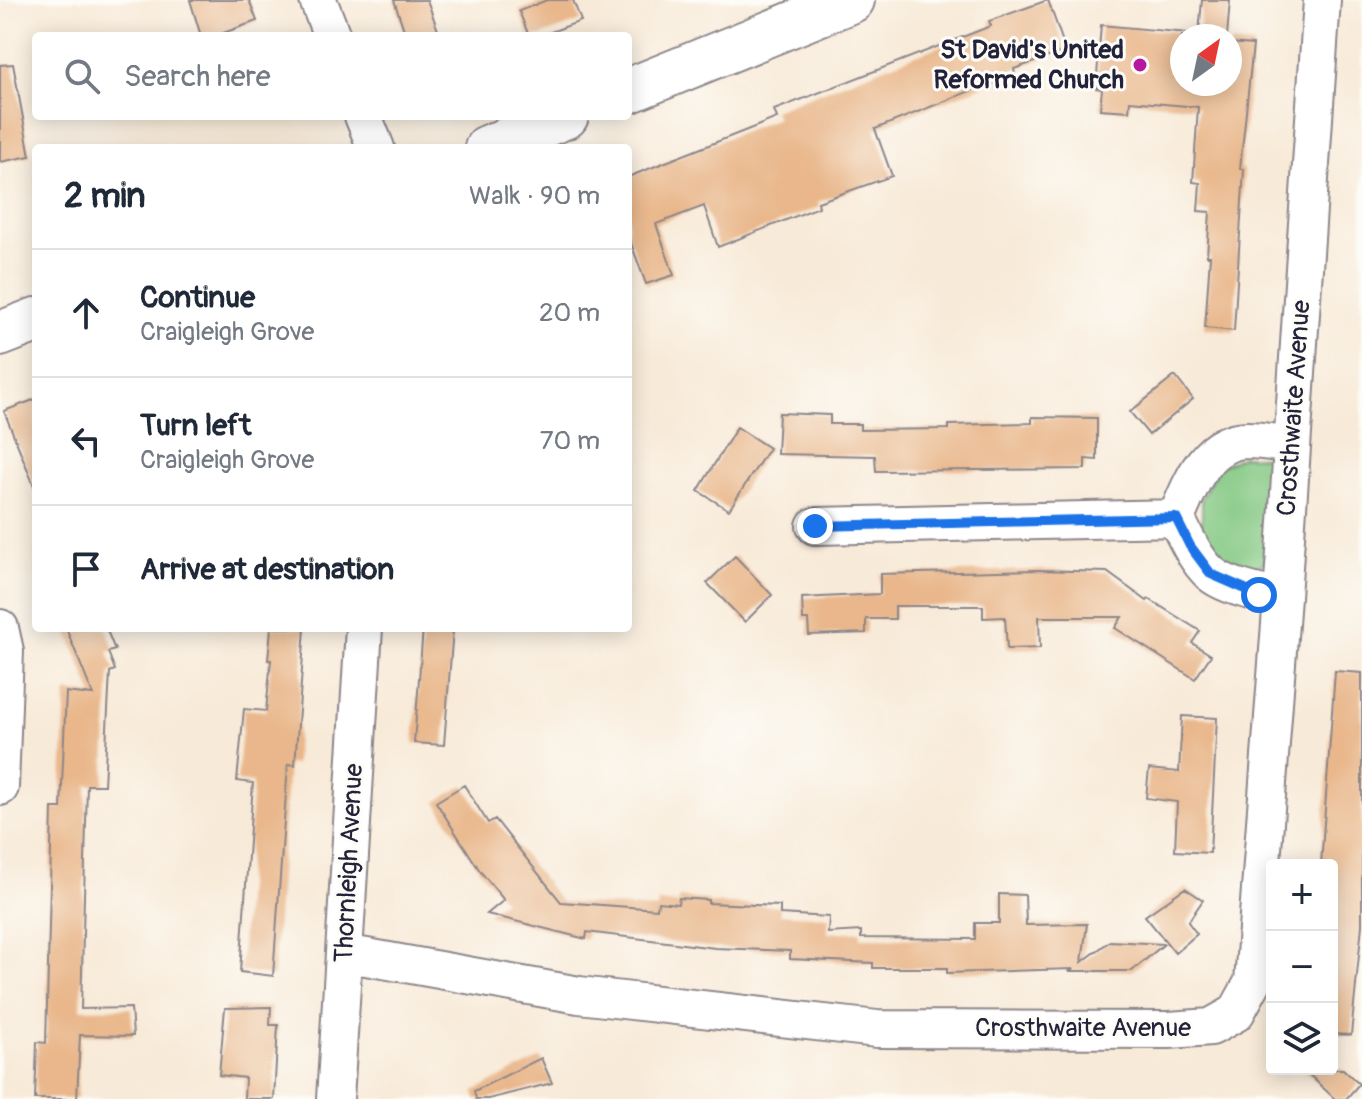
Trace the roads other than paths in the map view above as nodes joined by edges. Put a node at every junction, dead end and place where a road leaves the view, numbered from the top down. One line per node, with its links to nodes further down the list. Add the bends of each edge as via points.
1 (318, 0): 4 (street)
2 (850, 0): 5 (street)
3 (1322, 0): 10 (street, Crosthwaite Avenue)
4 (330, 32)
5 (632, 89)
6 (365, 120): 8 (street)
7 (556, 120): 9 (street)
8 (374, 144)
9 (497, 144)
10 (1290, 445): 11 (street, via 1245,440 1216,449 1198,469); 13 (street, Crosthwaite Avenue)
11 (1176, 518): 12 (street); 13 (street, via 1211,574 1259,595)
12 (815, 526)
13 (1282, 597): 17 (street, Crosthwaite Avenue, via 1253,982 1236,1013 1211,1027 877,1029 579,995)
14 (0, 628): 16 (street, via 5,651)
15 (364, 632): 17 (street, Thornleigh Avenue)
16 (0, 787)
17 (344, 953): 18 (street, Thornleigh Avenue)
18 (335, 1099)

